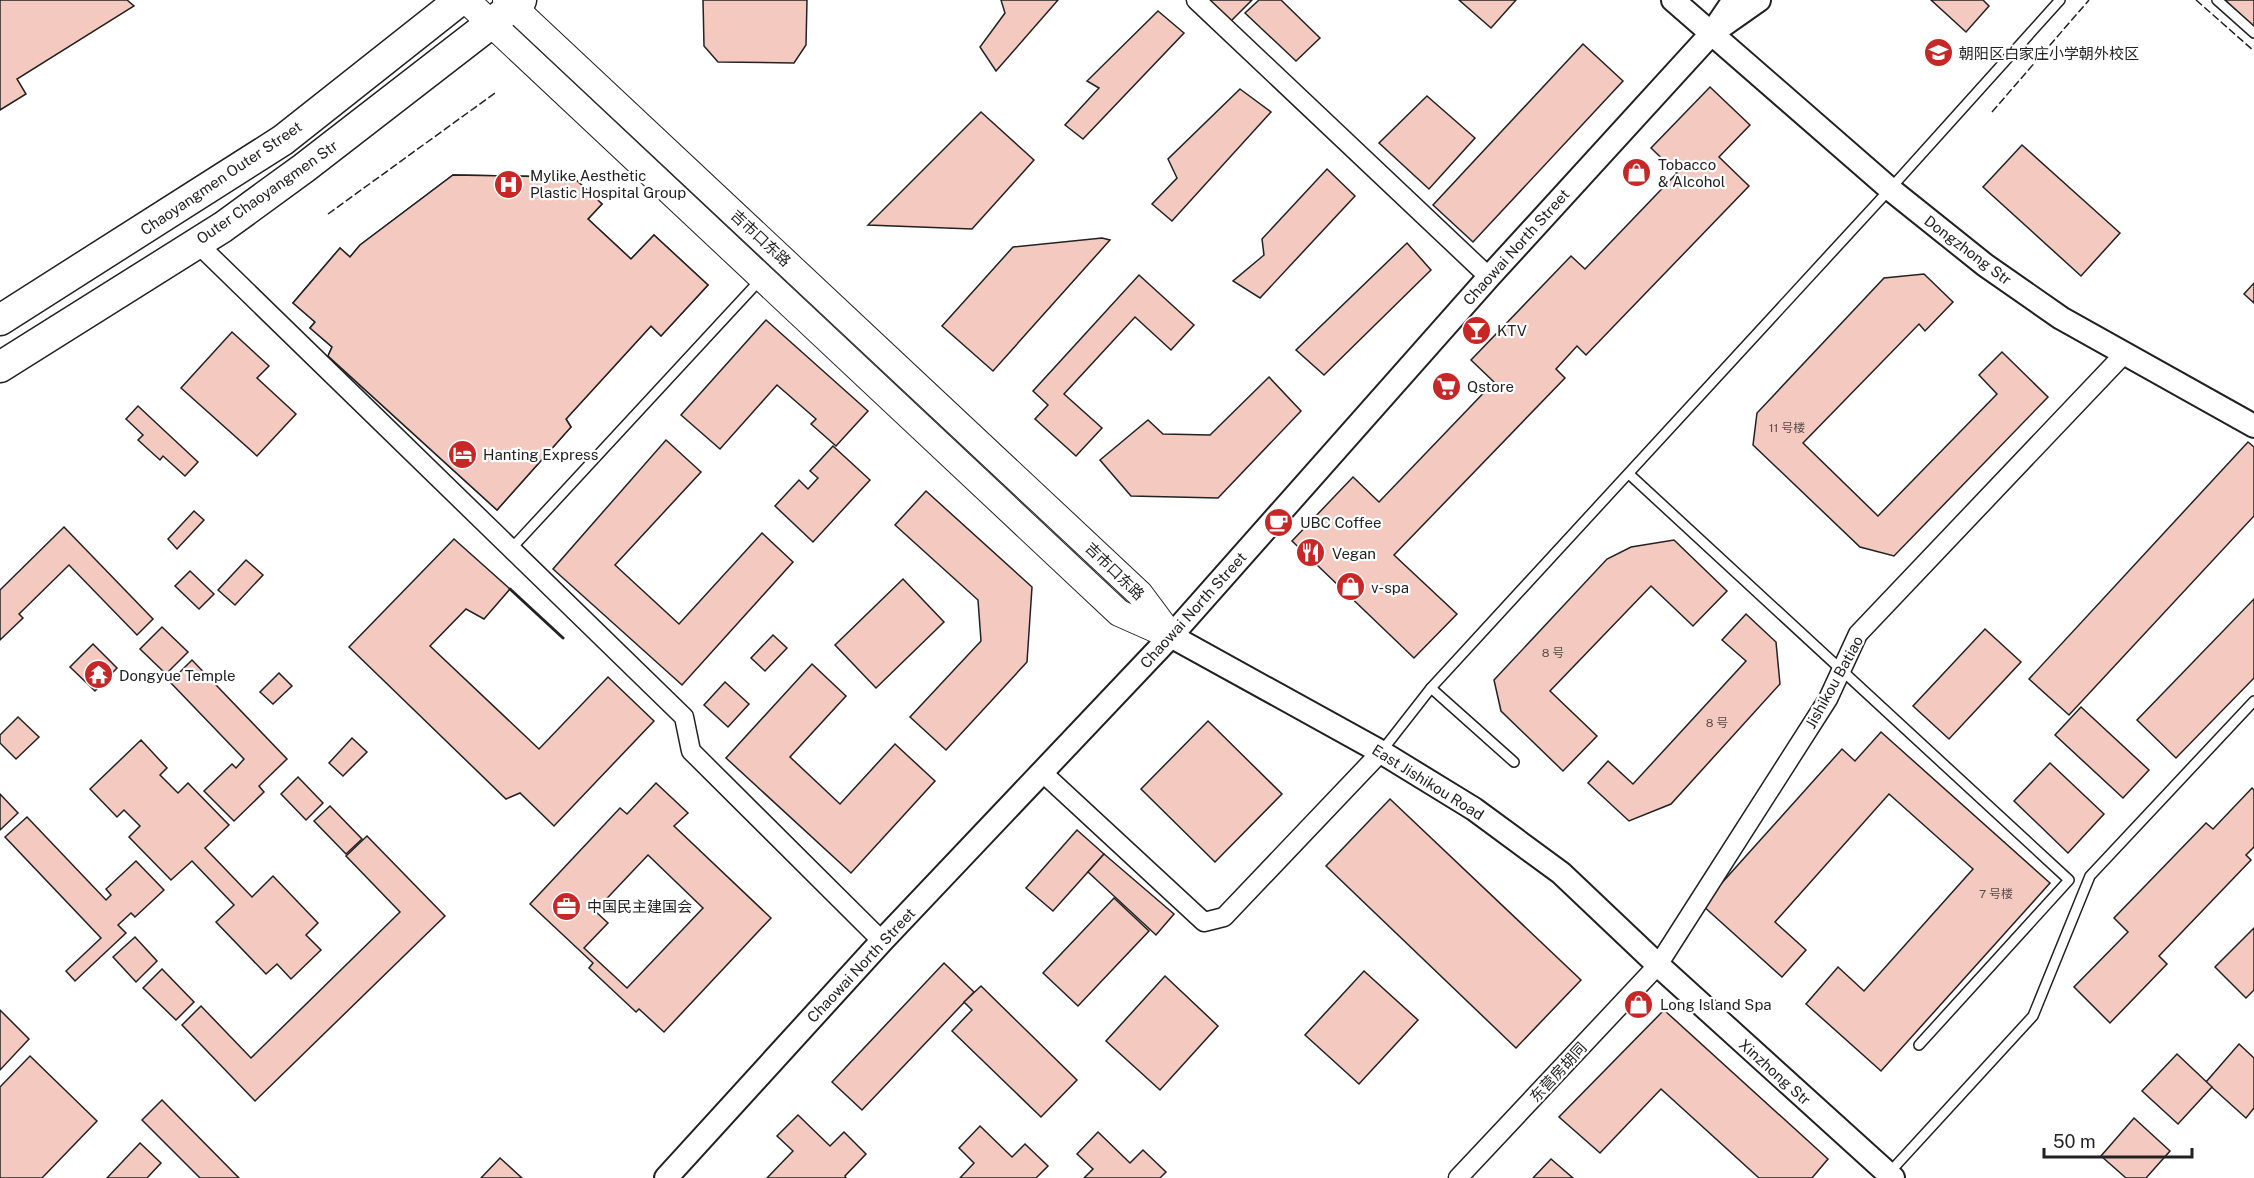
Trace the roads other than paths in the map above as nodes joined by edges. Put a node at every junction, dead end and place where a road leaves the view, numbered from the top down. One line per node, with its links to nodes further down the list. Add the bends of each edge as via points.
1 (460, 0): 16 (highway, Chaoyangmen Outer Street, via 283,140)
2 (466, 0): 9 (main road)
3 (1196, 0): 14 (street)
4 (1673, 0): 11 (street, Dongzhong Str)
5 (1734, 0): 11 (street, Chaowai North Street)
6 (1760, 0): 11 (street, Chaowai North Street)
7 (2060, 0): 12 (lane)
8 (2217, 0): 10 (lane)
9 (508, 8): 13 (highway, Outer Chaoyangmen Str, via 304,168); 15 (main road, 吉市口东路); 22 (main road, 吉市口东路, via 1140,594)
10 (2254, 33)
11 (1712, 34): 12 (street, Dongzhong Str); 14 (street, Chaowai North Street)
12 (1890, 189): 17 (street, Dongzhong Str, via 1985,265 2061,318); 20 (lane)
13 (197, 243): 18 (highway, Outer Chaoyangmen Str); 21 (street)
14 (1489, 277): 22 (street, Chaowai North Street)
15 (762, 278): 21 (lane); 22 (main road, 吉市口东路, via 1119,613)
16 (0, 320)
17 (2126, 353): 19 (street, Dongzhong Str); 23 (street, Jishikou Batiao, via 1858,634)
18 (0, 367)
19 (2254, 426)
20 (1629, 474): 23 (lane); 24 (lane)
21 (510, 549): 29 (street, via 684,717 691,751)
22 (1171, 636): 26 (street, East Jishikou Road); 28 (street, Chaowai North Street)
23 (1840, 668): 30 (street, Jishikou Batiao, via 1828,699); 31 (lane, via 2069,880)
24 (1431, 688): 26 (lane); 27 (lane)
25 (2254, 701): 32 (lane, via 2090,876 2033,1016)
26 (1380, 752): 28 (street, via 1224,917 1204,922); 30 (street, East Jishikou Road, via 1474,809 1561,873)
27 (1514, 762)
28 (1043, 773): 29 (street, Chaowai North Street)
29 (882, 941): 33 (street, Chaowai North Street)
30 (1658, 965): 32 (street, Xinzhong Str); 34 (street, 东营房胡同)
31 (1919, 1045)
32 (1891, 1176)
33 (666, 1178)
34 (1458, 1178)

